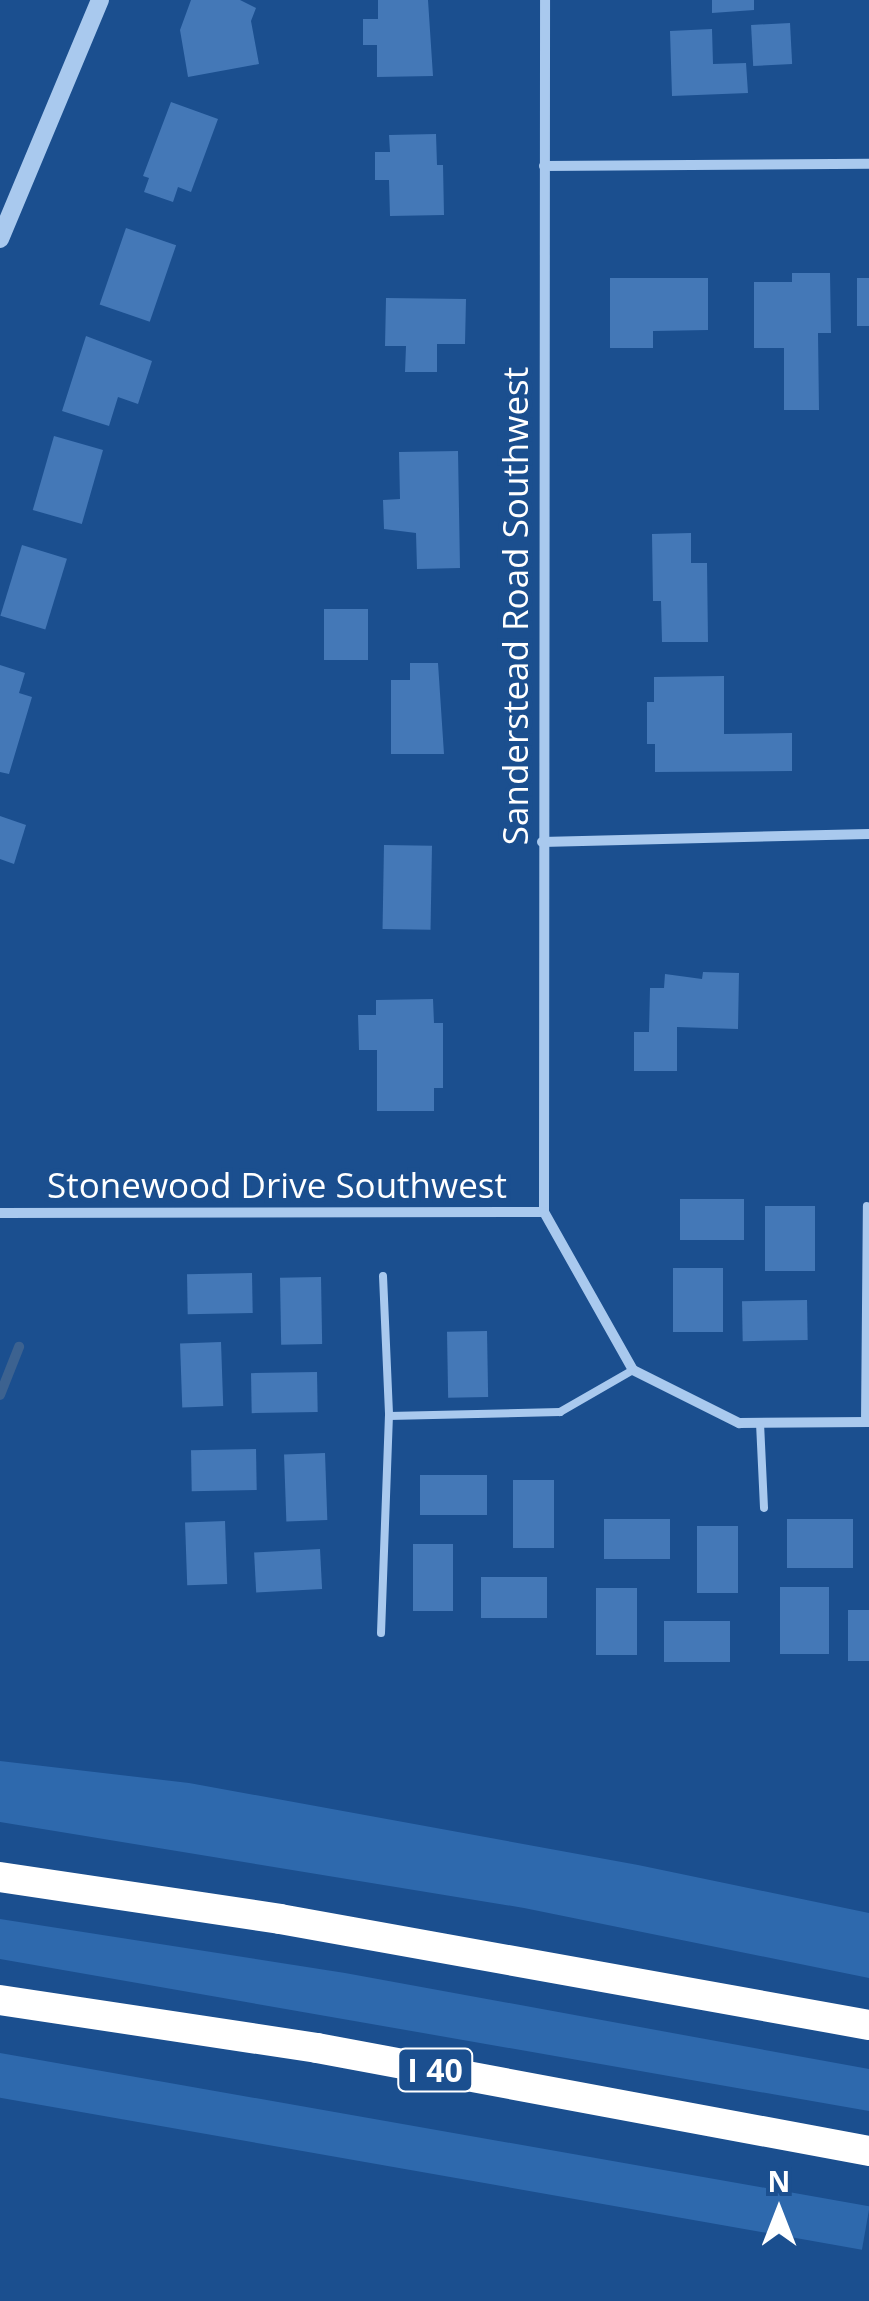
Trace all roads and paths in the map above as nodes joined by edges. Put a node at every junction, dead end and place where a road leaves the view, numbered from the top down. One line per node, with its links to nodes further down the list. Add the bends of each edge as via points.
1 (100, 0): 5 (street)
2 (545, 0): 4 (street, Sanderstead Road Southwest)
3 (869, 164): 4 (street)
4 (544, 166): 7 (street, Sanderstead Road Southwest)
5 (0, 239)
6 (869, 834): 7 (street)
7 (542, 842): 9 (street, Sanderstead Road Southwest)
8 (867, 1206): 14 (lane)
9 (544, 1212): 10 (street, Stonewood Drive Southwest); 12 (street, Stonewood Drive Southwest)
10 (0, 1213)
11 (382, 1276): 13 (lane)
12 (633, 1370): 13 (lane, via 560,1412); 15 (street, via 738,1423)
13 (390, 1416): 17 (lane)
14 (867, 1422): 15 (street)
15 (760, 1423): 16 (lane)
16 (764, 1508)
17 (381, 1633)
18 (0, 1877): 20 (highway, via 280,1919)
19 (0, 2000): 21 (highway, I 40, via 317,2048)
20 (869, 2025)
21 (869, 2151)

